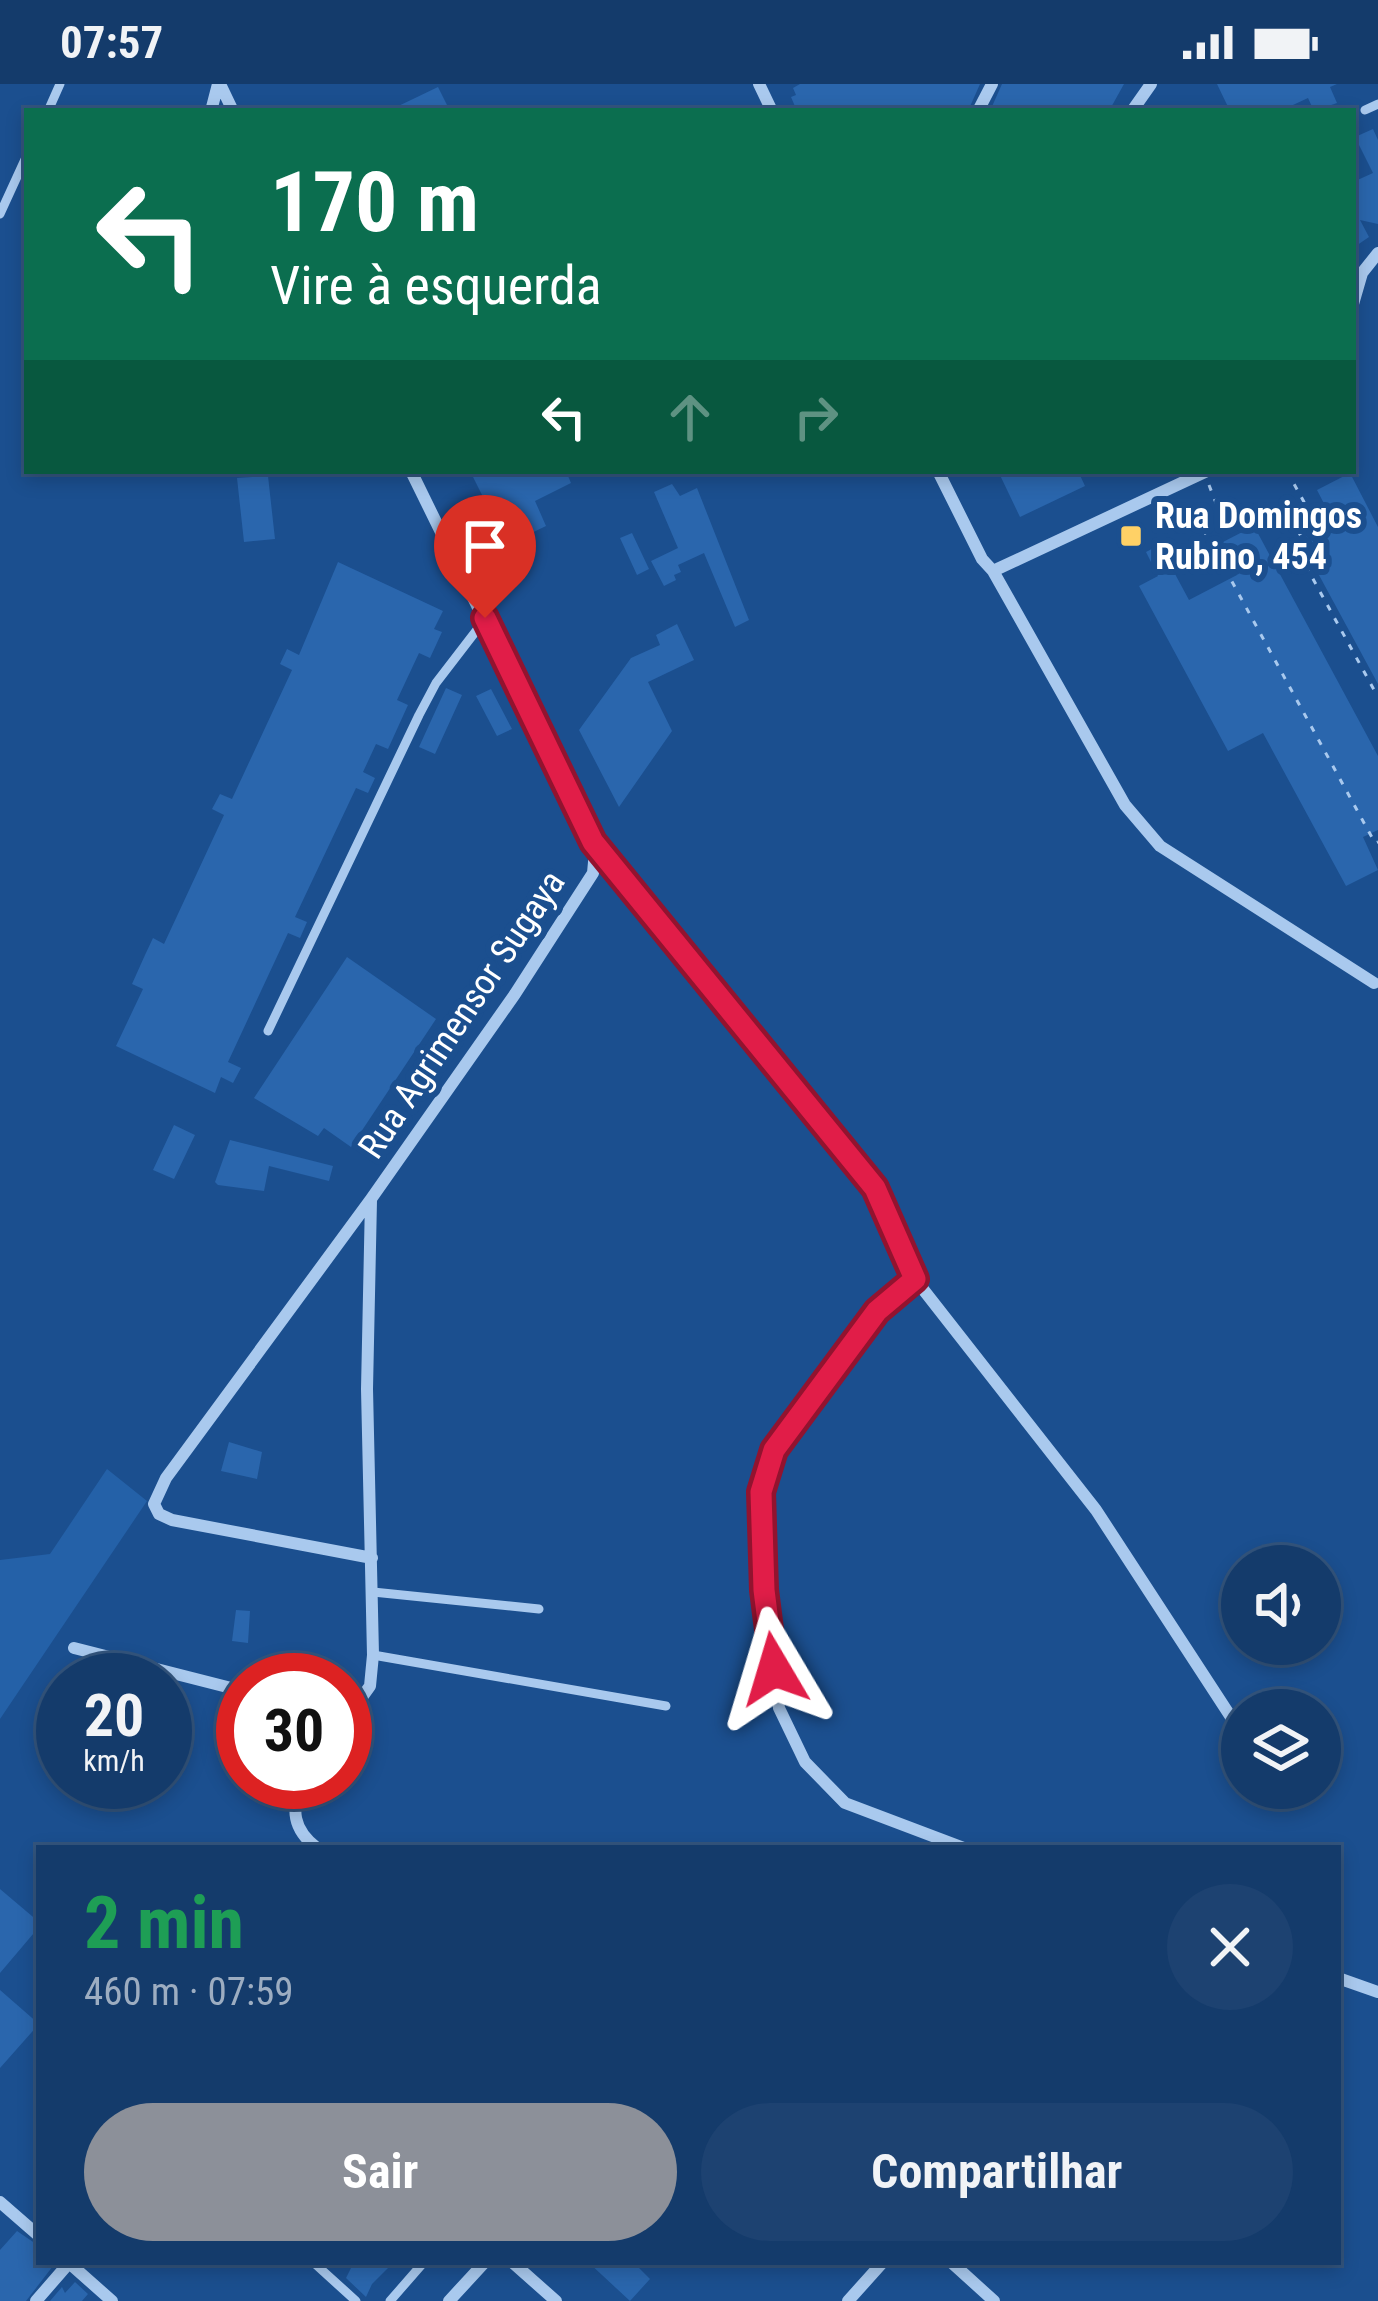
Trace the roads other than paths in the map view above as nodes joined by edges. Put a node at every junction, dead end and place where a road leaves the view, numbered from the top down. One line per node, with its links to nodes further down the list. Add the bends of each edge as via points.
1 (1378, 104): 2 (lane)
2 (1365, 110)
3 (24, 162): 4 (lane)
4 (0, 214)
5 (1378, 253): 6 (street)
6 (1356, 294)
7 (413, 474): 11 (street, Rua Agrimensor Sugaya)
8 (940, 474): 10 (street)
9 (1202, 474): 10 (street)
10 (993, 571): 13 (street, via 1125,805 1160,846)
11 (485, 618): 12 (street, Rua Agrimensor Sugaya); 14 (lane, via 418,715)
12 (593, 842): 15 (street, Rua Agrimensor Sugaya, via 586,887); 16 (street, via 875,1188)
13 (1374, 983)
14 (268, 1031)
15 (370, 1199): 17 (street, Rua Agrimensor Sugaya); 17 (street, Rua Agrimensor Sugaya, via 154,1504 172,1520)
16 (915, 1279): 24 (street, via 1096,1510); 28 (street, via 877,1311 774,1450 761,1492 764,1590 779,1708 805,1762 845,1803)
17 (372, 1558): 18 (street, Rua Agrimensor Sugaya)
18 (374, 1592): 19 (lane); 21 (street, Rua Agrimensor Sugaya)
19 (538, 1609)
20 (74, 1648): 23 (street)
21 (373, 1654): 22 (street, Rua Agrimensor Sugaya); 25 (lane)
22 (372, 1665)
23 (216, 1683)
24 (1221, 1702)
25 (666, 1706)
26 (294, 1809): 27 (street)
27 (313, 1845)
28 (956, 1845)
29 (1341, 1979): 30 (street)
30 (1378, 1992)
31 (0, 2202): 32 (street)
32 (36, 2233)
33 (66, 2265): 41 (street)
34 (72, 2265): 42 (street)
35 (317, 2265): 43 (lane)
36 (421, 2265): 44 (lane)
37 (482, 2265): 45 (street)
38 (515, 2265): 46 (street)
39 (880, 2265): 47 (street)
40 (954, 2265): 48 (street)
41 (36, 2301)
42 (112, 2301)
43 (356, 2301)
44 (390, 2301)
45 (449, 2301)
46 (556, 2301)
47 (848, 2301)
48 (994, 2301)

